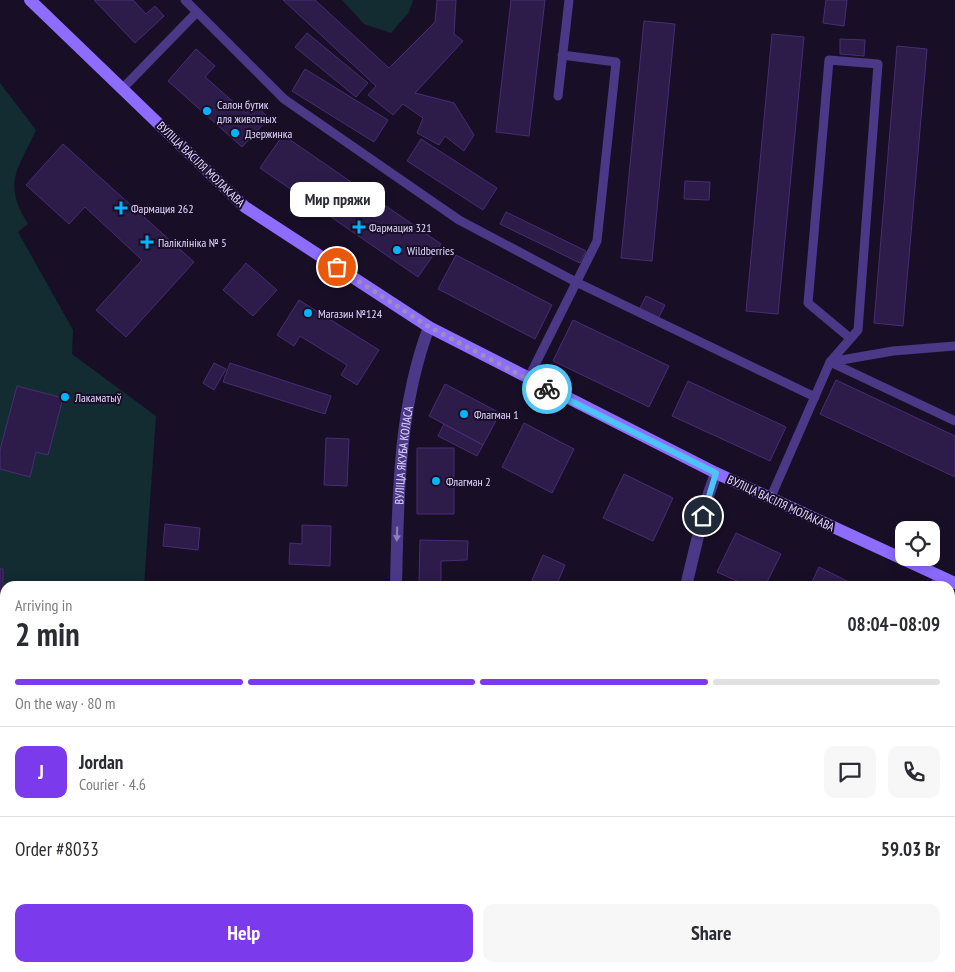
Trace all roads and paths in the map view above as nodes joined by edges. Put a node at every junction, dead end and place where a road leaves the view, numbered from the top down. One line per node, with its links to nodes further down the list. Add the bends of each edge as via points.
1 (30, 0): 6 (street, ВУЛІЦА ВАСІЛЯ МОЛАКАВА)
2 (186, 0): 4 (lane)
3 (569, 0): 5 (lane)
4 (197, 12): 6 (lane); 8 (lane, via 284,99 459,220)
5 (562, 55): 7 (lane); 8 (lane, via 616,62 597,242)
6 (122, 89): 9 (street, ВУЛІЦА ВАСІЛЯ МОЛАКАВА, via 245,207)
7 (558, 96)
8 (576, 282): 13 (lane); 14 (lane)
9 (429, 327): 13 (street, ВУЛІЦА ВАСІЛЯ МОЛАКАВА); 18 (street, ВУЛІЦА ЯКУБА КОЛАСА, one-way to 18, via 420,350 406,416)
10 (850, 338): 10 (lane, via 858,330 878,64 829,60 808,303); 12 (lane)
11 (955, 346): 12 (lane, via 893,351)
12 (830, 362): 14 (lane); 15 (lane)
13 (528, 379): 16 (street, ВУЛІЦА ВАСІЛЯ МОЛАКАВА)
14 (815, 397): 17 (lane)
15 (955, 421)
16 (716, 473): 17 (street, ВУЛІЦА ВАСІЛЯ МОЛАКАВА); 19 (street)
17 (770, 499): 20 (street, ВУЛІЦА ВАСІЛЯ МОЛАКАВА)
18 (396, 581)
19 (687, 581)
20 (937, 581)

